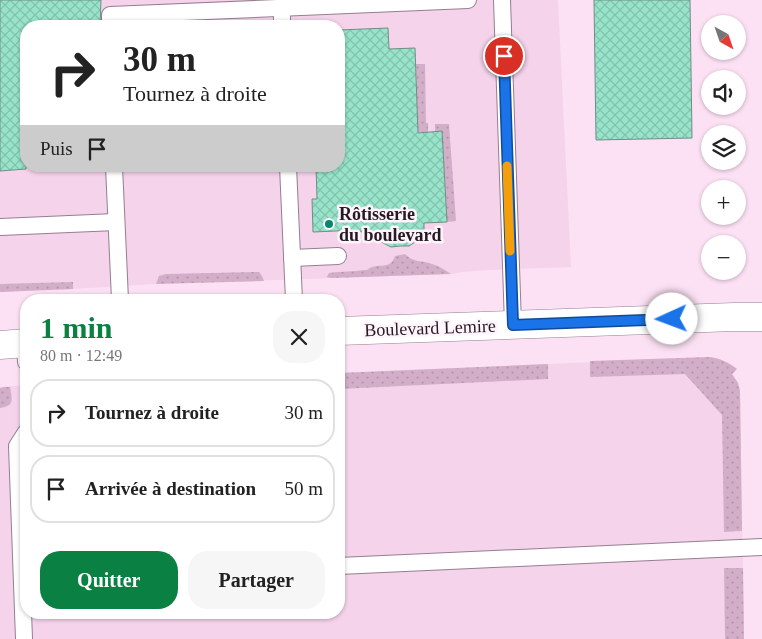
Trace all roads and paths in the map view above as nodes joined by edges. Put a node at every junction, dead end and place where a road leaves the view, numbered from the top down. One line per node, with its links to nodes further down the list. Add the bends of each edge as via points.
1 (468, 0): 3 (lane)
2 (502, 0): 15 (lane)
3 (282, 8): 4 (lane); 5 (lane)
4 (116, 14)
5 (282, 20)
6 (114, 172): 8 (lane)
7 (288, 172): 11 (lane)
8 (116, 222): 9 (lane); 12 (lane)
9 (0, 227)
10 (338, 256): 11 (lane)
11 (292, 258): 13 (lane)
12 (120, 294)
13 (294, 294)
14 (762, 317): 15 (main road, Boulevard Lemire)
15 (513, 325): 16 (main road, Boulevard Lemire)
16 (345, 332)
17 (20, 441): 18 (lane, via 17,446)
18 (20, 529)
19 (762, 547): 20 (lane)
20 (345, 566)
21 (23, 619): 22 (lane)
22 (24, 639)

